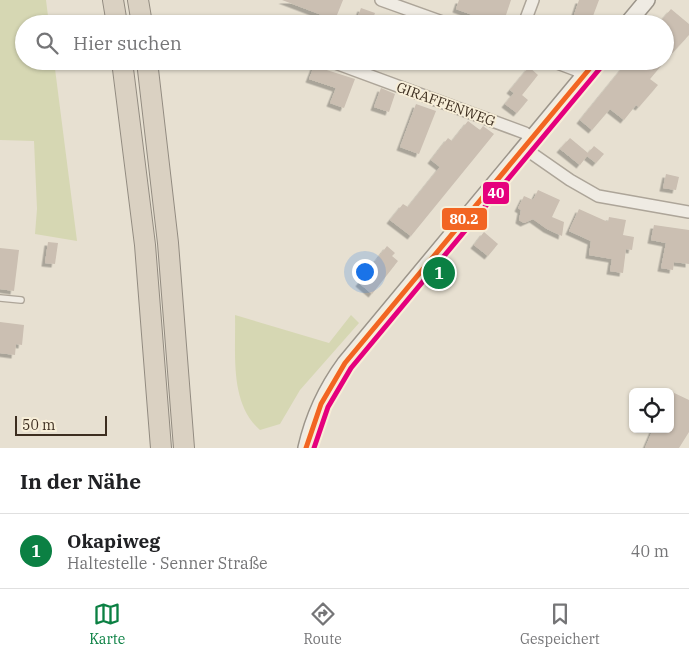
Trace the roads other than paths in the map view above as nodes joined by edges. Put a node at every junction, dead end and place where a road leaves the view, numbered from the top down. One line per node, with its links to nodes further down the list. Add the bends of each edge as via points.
1 (113, 0): 6 (highway)
2 (138, 0): 7 (highway)
3 (381, 0): 8 (street)
4 (533, 0): 9 (street)
5 (647, 0): 10 (street)
6 (116, 15)
7 (140, 15)
8 (423, 15)
9 (527, 15)
10 (634, 15)
11 (123, 70): 21 (highway, via 145,245)
12 (148, 70): 22 (highway, via 168,243)
13 (354, 70): 17 (street, GIRAFFENWEG, via 525,133)
14 (576, 70): 16 (street)
15 (588, 70): 16 (street)
16 (583, 76): 17 (street)
17 (528, 143): 18 (street, GIRAFFENWEG, via 570,180 598,196); 23 (street, via 335,377 319,407)
18 (689, 212)
19 (0, 298): 20 (lane)
20 (21, 300)
21 (161, 448)
22 (184, 448)
23 (306, 448)

